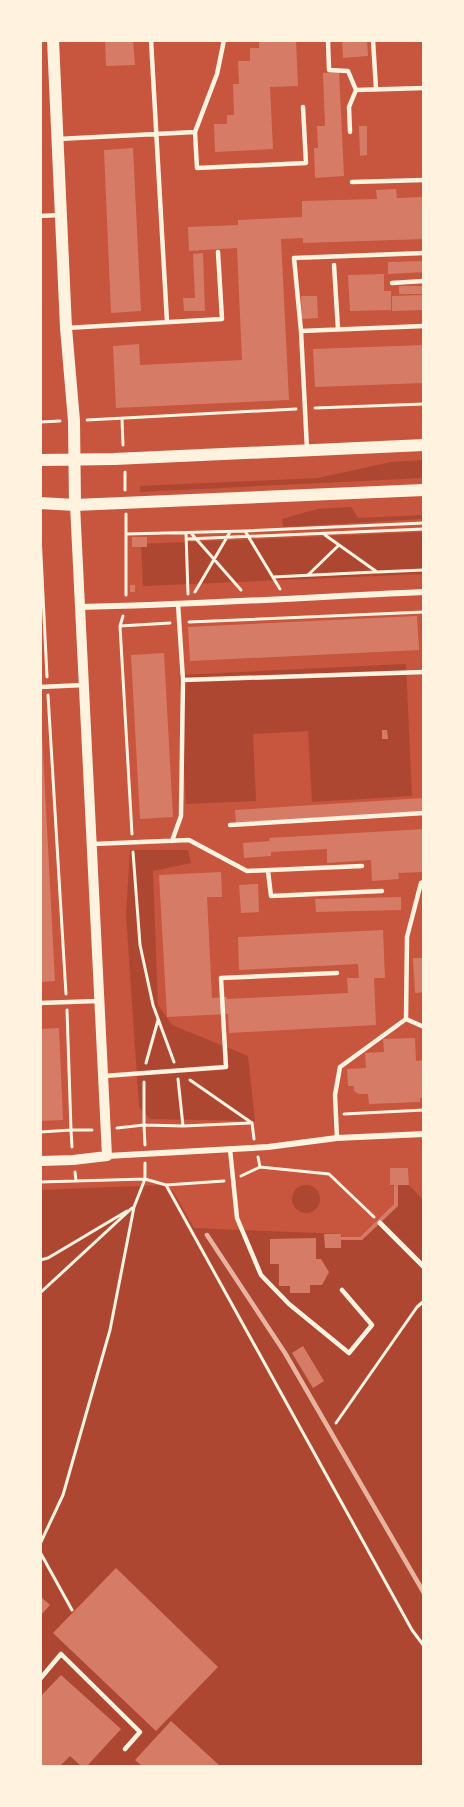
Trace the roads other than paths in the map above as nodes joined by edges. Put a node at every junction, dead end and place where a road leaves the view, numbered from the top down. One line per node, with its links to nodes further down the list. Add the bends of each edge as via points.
1 (53, 40): 13 (main road)
2 (151, 40): 12 (lane)
3 (224, 40): 10 (lane, via 217,74)
4 (328, 40): 8 (lane, via 329,70 348,71)
5 (373, 40): 7 (lane)
6 (423, 88): 7 (lane)
7 (376, 89): 8 (lane)
8 (356, 90): 11 (lane, via 349,107)
9 (303, 107): 10 (lane, via 306,163 197,168)
10 (195, 132): 12 (lane)
11 (350, 132)
12 (156, 135): 13 (lane); 23 (lane)
13 (57, 139): 16 (main road)
14 (423, 180): 15 (lane)
15 (351, 182)
16 (61, 215): 17 (lane); 25 (main road)
17 (40, 216)
18 (218, 252): 23 (lane, via 222,319)
19 (423, 253): 27 (lane, via 294,258)
20 (334, 265): 26 (lane)
21 (423, 281): 22 (lane)
22 (392, 283)
23 (167, 322): 25 (lane)
24 (423, 326): 26 (lane)
25 (66, 328): 31 (main road)
26 (338, 329): 27 (lane)
27 (301, 331): 29 (lane)
28 (423, 445): 29 (main road)
29 (307, 450): 31 (main road)
30 (40, 460): 31 (main road)
31 (75, 460): 34 (main road)
32 (423, 490): 34 (main road)
33 (40, 503): 34 (main road)
34 (75, 505): 37 (street)
35 (423, 592): 36 (street)
36 (178, 604): 37 (street); 39 (lane)
37 (80, 607): 40 (street)
38 (423, 672): 39 (lane)
39 (183, 680): 44 (lane, via 181,816)
40 (84, 685): 41 (lane); 45 (street)
41 (40, 687)
42 (423, 813): 43 (lane)
43 (230, 825)
44 (172, 841): 45 (lane); 47 (lane, via 189,840 247,871)
45 (92, 844): 51 (street)
46 (362, 866): 47 (lane)
47 (268, 871): 49 (lane, via 271,896)
48 (423, 882): 53 (lane, via 407,937)
49 (381, 891)
50 (337, 973): 55 (lane, via 221,978 226,1067)
51 (100, 1001): 52 (lane); 55 (street)
52 (40, 1004)
53 (406, 1019): 54 (lane); 57 (lane, via 340,1067 335,1095)
54 (423, 1027)
55 (104, 1076): 59 (street)
56 (423, 1134): 57 (street)
57 (337, 1138): 58 (street)
58 (230, 1149): 59 (street); 63 (lane, via 237,1218 261,1275 289,1304 349,1353 372,1325)
59 (107, 1156): 60 (street)
60 (40, 1161)
61 (379, 1222): 62 (street)
62 (423, 1267)
63 (342, 1290)
64 (40, 1679): 65 (lane, via 61,1654 140,1732)
65 (125, 1749)

